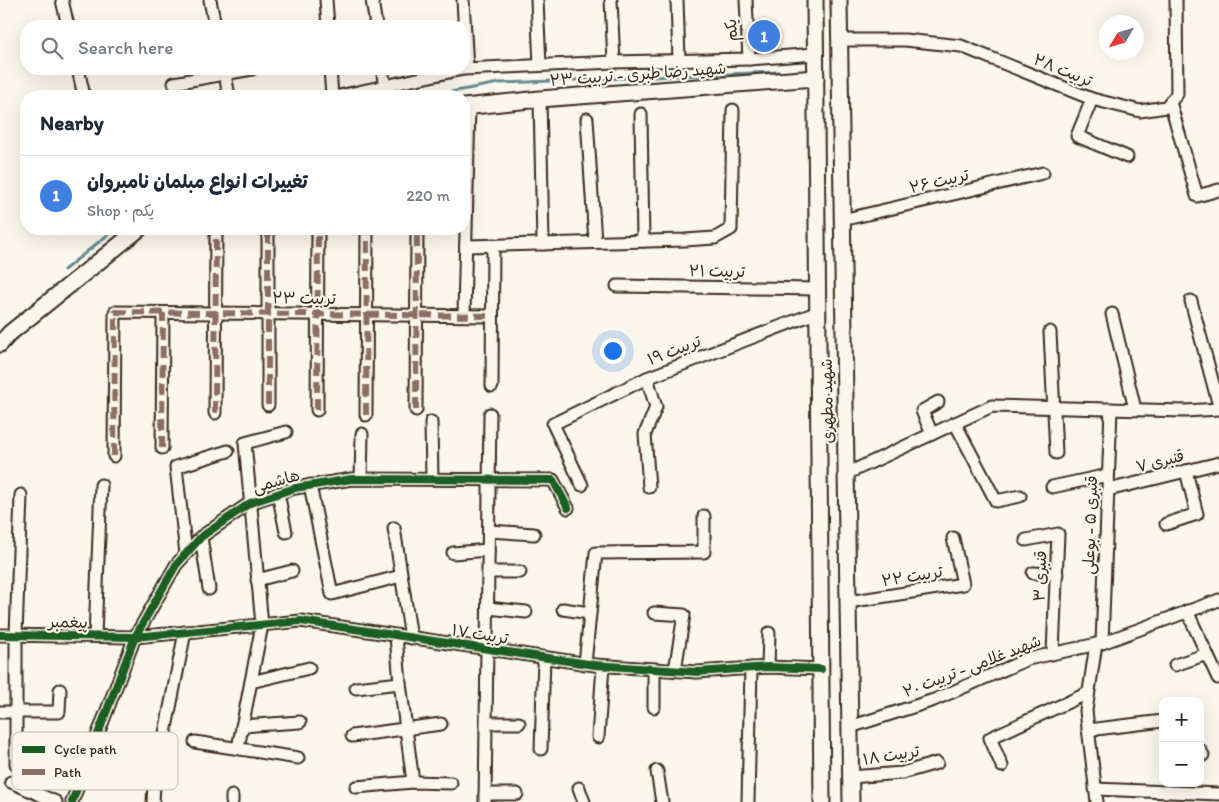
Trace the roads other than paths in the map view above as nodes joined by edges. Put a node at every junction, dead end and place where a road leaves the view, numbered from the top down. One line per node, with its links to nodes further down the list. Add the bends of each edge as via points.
1 (62, 0): 13 (street)
2 (210, 0): 14 (street)
3 (326, 0): 15 (street)
4 (372, 0): 16 (street)
5 (463, 0): 17 (street)
6 (537, 0): 23 (street)
7 (611, 0): 22 (street)
8 (677, 0): 21 (street)
9 (746, 0): 20 (street, یکم)
10 (815, 0): 19 (main road, شهید مطهری)
11 (839, 0): 18 (main road, شهید مطهری)
12 (1176, 0): 40 (street, via 1177,94)
13 (67, 20)
14 (214, 20)
15 (328, 20)
16 (375, 20)
17 (464, 20)
18 (840, 40): 39 (street, تربیت ۲۸, via 905,40 961,46); 48 (main road, شهید مطهری)
19 (816, 54): 20 (street); 31 (main road, شهید مطهری)
20 (749, 59): 21 (street)
21 (679, 60): 22 (street)
22 (614, 62): 23 (street)
23 (540, 65): 24 (street)
24 (470, 68)
25 (79, 75): 34 (street)
26 (207, 75): 32 (street)
27 (225, 75): 35 (street)
28 (330, 75): 36 (street)
29 (383, 75): 33 (street)
30 (434, 75): 33 (street)
31 (816, 78): 38 (main road, شهید رضا طبری - تربیت ۲۳); 62 (main road, شهید مطهری)
32 (174, 83)
33 (385, 86): 37 (street)
34 (83, 90)
35 (228, 90)
36 (332, 90)
37 (366, 90)
38 (540, 99): 41 (main road, شهید رضا طبری - تربیت ۲۳); 58 (street)
39 (1092, 99): 40 (street, تربیت ۲۸, via 1140,111 1166,107); 45 (street, via 1077,136)
40 (1170, 102): 47 (street, via 1197,196)
41 (470, 106)
42 (733, 110): 56 (street, via 730,229 716,238)
43 (641, 114): 56 (street)
44 (588, 119): 57 (street)
45 (1127, 157)
46 (1043, 173): 48 (street, تربیت ۲۶)
47 (1219, 190)
48 (842, 220): 79 (main road, شهید مطهری)
49 (132, 235): 75 (main road)
50 (216, 235): 66 (street)
51 (268, 235): 67 (street)
52 (318, 235): 68 (street)
53 (367, 235): 69 (street)
54 (417, 235): 71 (street)
55 (466, 235): 60 (street)
56 (643, 241): 57 (street)
57 (596, 242): 58 (street)
58 (543, 244): 59 (street)
59 (492, 245): 60 (street); 73 (street)
60 (466, 246): 72 (street)
61 (617, 286): 62 (street, تربیت ۲۱)
62 (818, 289): 65 (main road, شهید مطهری)
63 (1191, 302): 83 (street)
64 (163, 312): 66 (street, تربیت ۲۳); 96 (street); 99 (street, تربیت ۲۳, via 115,312)
65 (818, 312): 76 (street, تربیت ۱۹); 78 (main road, شهید مطهری)
66 (215, 313): 67 (street, تربیت ۲۳); 88 (street)
67 (268, 314): 68 (street, تربیت ۲۳); 81 (street)
68 (318, 314): 69 (street, تربیت ۲۳); 86 (street)
69 (367, 314): 71 (street, تربیت ۲۳); 90 (street)
70 (1112, 314): 85 (street)
71 (416, 315): 72 (street, تربیت ۲۳); 87 (street)
72 (464, 315): 73 (street, تربیت ۲۳)
73 (492, 316): 77 (street)
74 (1050, 332): 82 (street)
75 (0, 344)
76 (647, 378): 109 (street, via 553,424); 110 (street, تربیت ۱۹, via 656,407 645,434)
77 (492, 386)
78 (819, 394): 79 (main road); 167 (main road, شهید مطهری)
79 (845, 394): 102 (main road, شهید مطهری)
80 (938, 402): 95 (street, via 922,411)
81 (268, 405)
82 (1053, 407): 84 (street); 92 (street, via 992,406); 98 (street)
83 (1219, 408): 85 (street, via 1185,411)
84 (1111, 409): 85 (street); 103 (street, قنبری ۵ - بوعلی)
85 (1135, 409)
86 (317, 410)
87 (416, 410)
88 (214, 413)
89 (490, 414): 104 (street)
90 (366, 415)
91 (431, 422): 106 (street)
92 (955, 423): 95 (street); 115 (street, via 996,501)
93 (286, 432): 116 (street, via 246,443)
94 (362, 434): 105 (street)
95 (932, 434): 102 (street)
96 (162, 448)
97 (228, 451): 129 (street, via 176,467)
98 (1056, 452)
99 (114, 456)
100 (1219, 463): 101 (street, قنبری ۷)
101 (1186, 471): 112 (street, قنبری ۷); 119 (street, via 1197,514)
102 (846, 474): 139 (main road, شهید مطهری)
103 (1108, 475): 111 (street); 112 (street, قنبری ۵ - بوعلی)
104 (489, 478): 106 (street, هاشمی); 117 (street, هاشمی, via 553,480); 121 (street)
105 (361, 479): 106 (street, هاشمی); 108 (street, هاشمی)
106 (432, 479)
107 (101, 485): 151 (street)
108 (310, 485): 113 (street, هاشمی); 135 (street, via 332,594)
109 (582, 485)
110 (649, 487)
111 (1052, 487)
112 (1108, 490): 155 (street, قنبری ۵ - بوعلی)
113 (278, 494): 116 (street, هاشمی); 122 (street)
114 (21, 495): 150 (street)
115 (1020, 496)
116 (250, 503): 124 (street, هاشمی); 136 (street)
117 (568, 508)
118 (704, 516): 144 (street, via 704,552 596,553)
119 (1166, 524)
120 (394, 528): 135 (street)
121 (489, 531): 123 (street); 127 (street)
122 (286, 532)
123 (534, 534)
124 (201, 537): 129 (street, هاشمی); 137 (street)
125 (953, 538): 139 (street, تربیت ۲۲, via 963,584)
126 (1026, 540): 134 (street, قنبری ۳, via 1058,534)
127 (488, 550): 128 (street); 131 (street)
128 (453, 553)
129 (186, 554): 153 (street, هاشمی, via 176,565)
130 (292, 572): 136 (street)
131 (488, 572): 132 (street); 140 (street)
132 (520, 572)
133 (1033, 573): 134 (street)
134 (1057, 574): 157 (street, قنبری ۳)
135 (401, 576): 154 (street)
136 (257, 580): 146 (street)
137 (209, 589)
138 (1219, 600): 142 (street, شهید غلامی - تربیت ۲۰)
139 (848, 602): 184 (main road, شهید مطهری)
140 (488, 608): 143 (street); 156 (street)
141 (563, 609): 144 (street)
142 (1187, 611): 155 (street, شهید غلامی - تربیت ۲۰); 158 (street)
143 (526, 612)
144 (590, 613): 160 (street)
145 (654, 613): 168 (street, via 684,615)
146 (262, 625): 147 (street, تربیت ۱۷); 152 (street, تربیت ۱۷, via 301,622); 170 (street)
147 (185, 632): 153 (street, تربیت ۱۷); 189 (street)
148 (768, 633): 163 (street)
149 (0, 635): 150 (street, پیغمبر)
150 (16, 635): 151 (street, پیغمبر); 177 (street)
151 (95, 636): 153 (street, پیغمبر)
152 (396, 636): 154 (street, تربیت ۱۷); 171 (street)
153 (135, 637): 188 (street, هاشمی)
154 (411, 638): 156 (street, تربیت ۱۷)
155 (1099, 644): 157 (street, شهید غلامی - تربیت ۲۰); 174 (street, قنبری ۵ - بوعلی)
156 (487, 649): 159 (street, تربیت ۱۷); 180 (street)
157 (1054, 652): 184 (street, شهید غلامی - تربیت ۲۰, via 1028,659 934,700)
158 (1207, 654): 161 (street); 169 (street)
159 (544, 658): 160 (street, تربیت ۱۷); 194 (street)
160 (585, 664): 162 (street, تربیت ۱۷)
161 (1175, 665)
162 (603, 666): 166 (street, تربیت ۱۷); 191 (street)
163 (768, 667): 165 (street, تربیت ۱۷); 167 (street, تربیت ۱۷)
164 (309, 668): 170 (street)
165 (751, 668): 168 (street, تربیت ۱۷, via 697,672); 215 (street)
166 (654, 669): 168 (street, تربیت ۱۷); 175 (street)
167 (821, 669): 216 (main road, شهید مطهری)
168 (675, 670)
169 (1218, 678)
170 (251, 682): 183 (street)
171 (400, 683): 172 (street); 185 (street)
172 (356, 688)
173 (60, 690): 177 (street, via 59,712)
174 (1088, 693): 186 (street, قنبری ۵ - بوعلی); 197 (street, via 990,738)
175 (654, 707)
176 (0, 712): 177 (street)
177 (16, 712): 187 (street)
178 (1159, 721): 186 (street)
179 (300, 722): 183 (street)
180 (487, 723): 181 (street); 210 (street)
181 (519, 723)
182 (441, 724): 185 (street)
183 (242, 726): 193 (street)
184 (850, 727): 199 (main road, شهید مطهری)
185 (406, 729): 190 (street); 200 (street)
186 (1088, 730): 204 (street, قنبری ۵ - بوعلی)
187 (16, 732)
188 (99, 732)
189 (165, 732)
190 (352, 736)
191 (598, 737)
192 (195, 742): 193 (street)
193 (238, 748): 195 (street)
194 (541, 749)
195 (298, 758)
196 (937, 763): 199 (street, تربیت ۱۸, via 902,773)
197 (1002, 766)
198 (657, 771): 214 (street)
199 (850, 777): 217 (main road, شهید مطهری)
200 (413, 782): 201 (street); 202 (street)
201 (451, 783)
202 (356, 787)
203 (579, 788): 213 (street)
204 (1096, 789): 207 (street); 218 (street, قنبری ۵ - بوعلی)
205 (29, 790): 211 (street)
206 (77, 790): 212 (street, هاشمی)
207 (1178, 792): 209 (street); 219 (street)
208 (517, 794): 210 (street)
209 (1219, 794)
210 (485, 798)
211 (56, 802)
212 (72, 802)
213 (584, 802)
214 (662, 802)
215 (748, 802)
216 (822, 802)
217 (851, 802)
218 (1097, 802)
219 (1184, 802)

